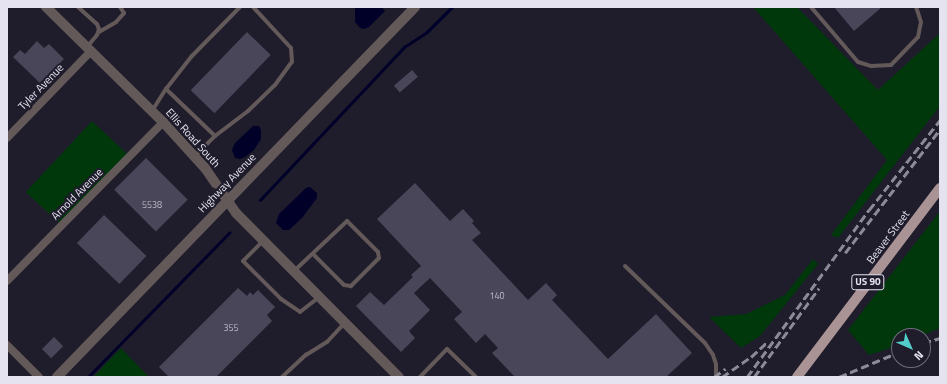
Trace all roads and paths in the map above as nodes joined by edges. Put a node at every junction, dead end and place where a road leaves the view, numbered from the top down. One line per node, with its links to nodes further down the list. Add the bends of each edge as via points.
1 (46, 7): 10 (street, Ellis Road South)
2 (78, 7): 9 (lane, via 97,24)
3 (120, 7): 9 (lane, via 124,13 116,22)
4 (240, 7): 11 (lane, via 191,57)
5 (253, 7): 14 (lane, via 291,48 292,62 275,85 254,106)
6 (415, 7): 18 (street, Highway Avenue)
7 (811, 7): 8 (lane, via 858,62 871,66 891,65 918,37 921,22)
8 (916, 7)
9 (99, 32): 10 (lane)
10 (89, 49): 12 (street, Ellis Road South); 15 (street, Tyler Avenue)
11 (166, 89): 12 (lane); 14 (lane)
12 (152, 111): 13 (street, Ellis Road South)
13 (163, 122): 16 (street, Ellis Road South); 23 (street, Arnold Avenue)
14 (215, 136): 16 (lane)
15 (7, 138)
16 (195, 156): 18 (street, Ellis Road South)
17 (940, 188): 34 (main road, Beaver Street / US 90)
18 (227, 201): 19 (street, Ellis Road South); 28 (street, Highway Avenue)
19 (263, 240): 22 (street, Ellis Road South); 24 (lane, via 243,261 281,299 300,312)
20 (313, 254): 20 (lane, via 347,221 378,252 379,258 351,286 344,286); 22 (lane)
21 (625, 266): 33 (lane, via 705,343 716,364)
22 (294, 271): 24 (street, Ellis Road South)
23 (7, 281)
24 (320, 297): 25 (street, Ellis Road South)
25 (345, 322): 29 (lane, via 327,342 306,355); 30 (street, Ellis Road South)
26 (9, 351): 27 (street)
27 (39, 377)
28 (57, 377)
29 (282, 377)
30 (399, 377)
31 (420, 377): 32 (lane, via 447,349)
32 (476, 377)
33 (716, 377)
34 (797, 377)

